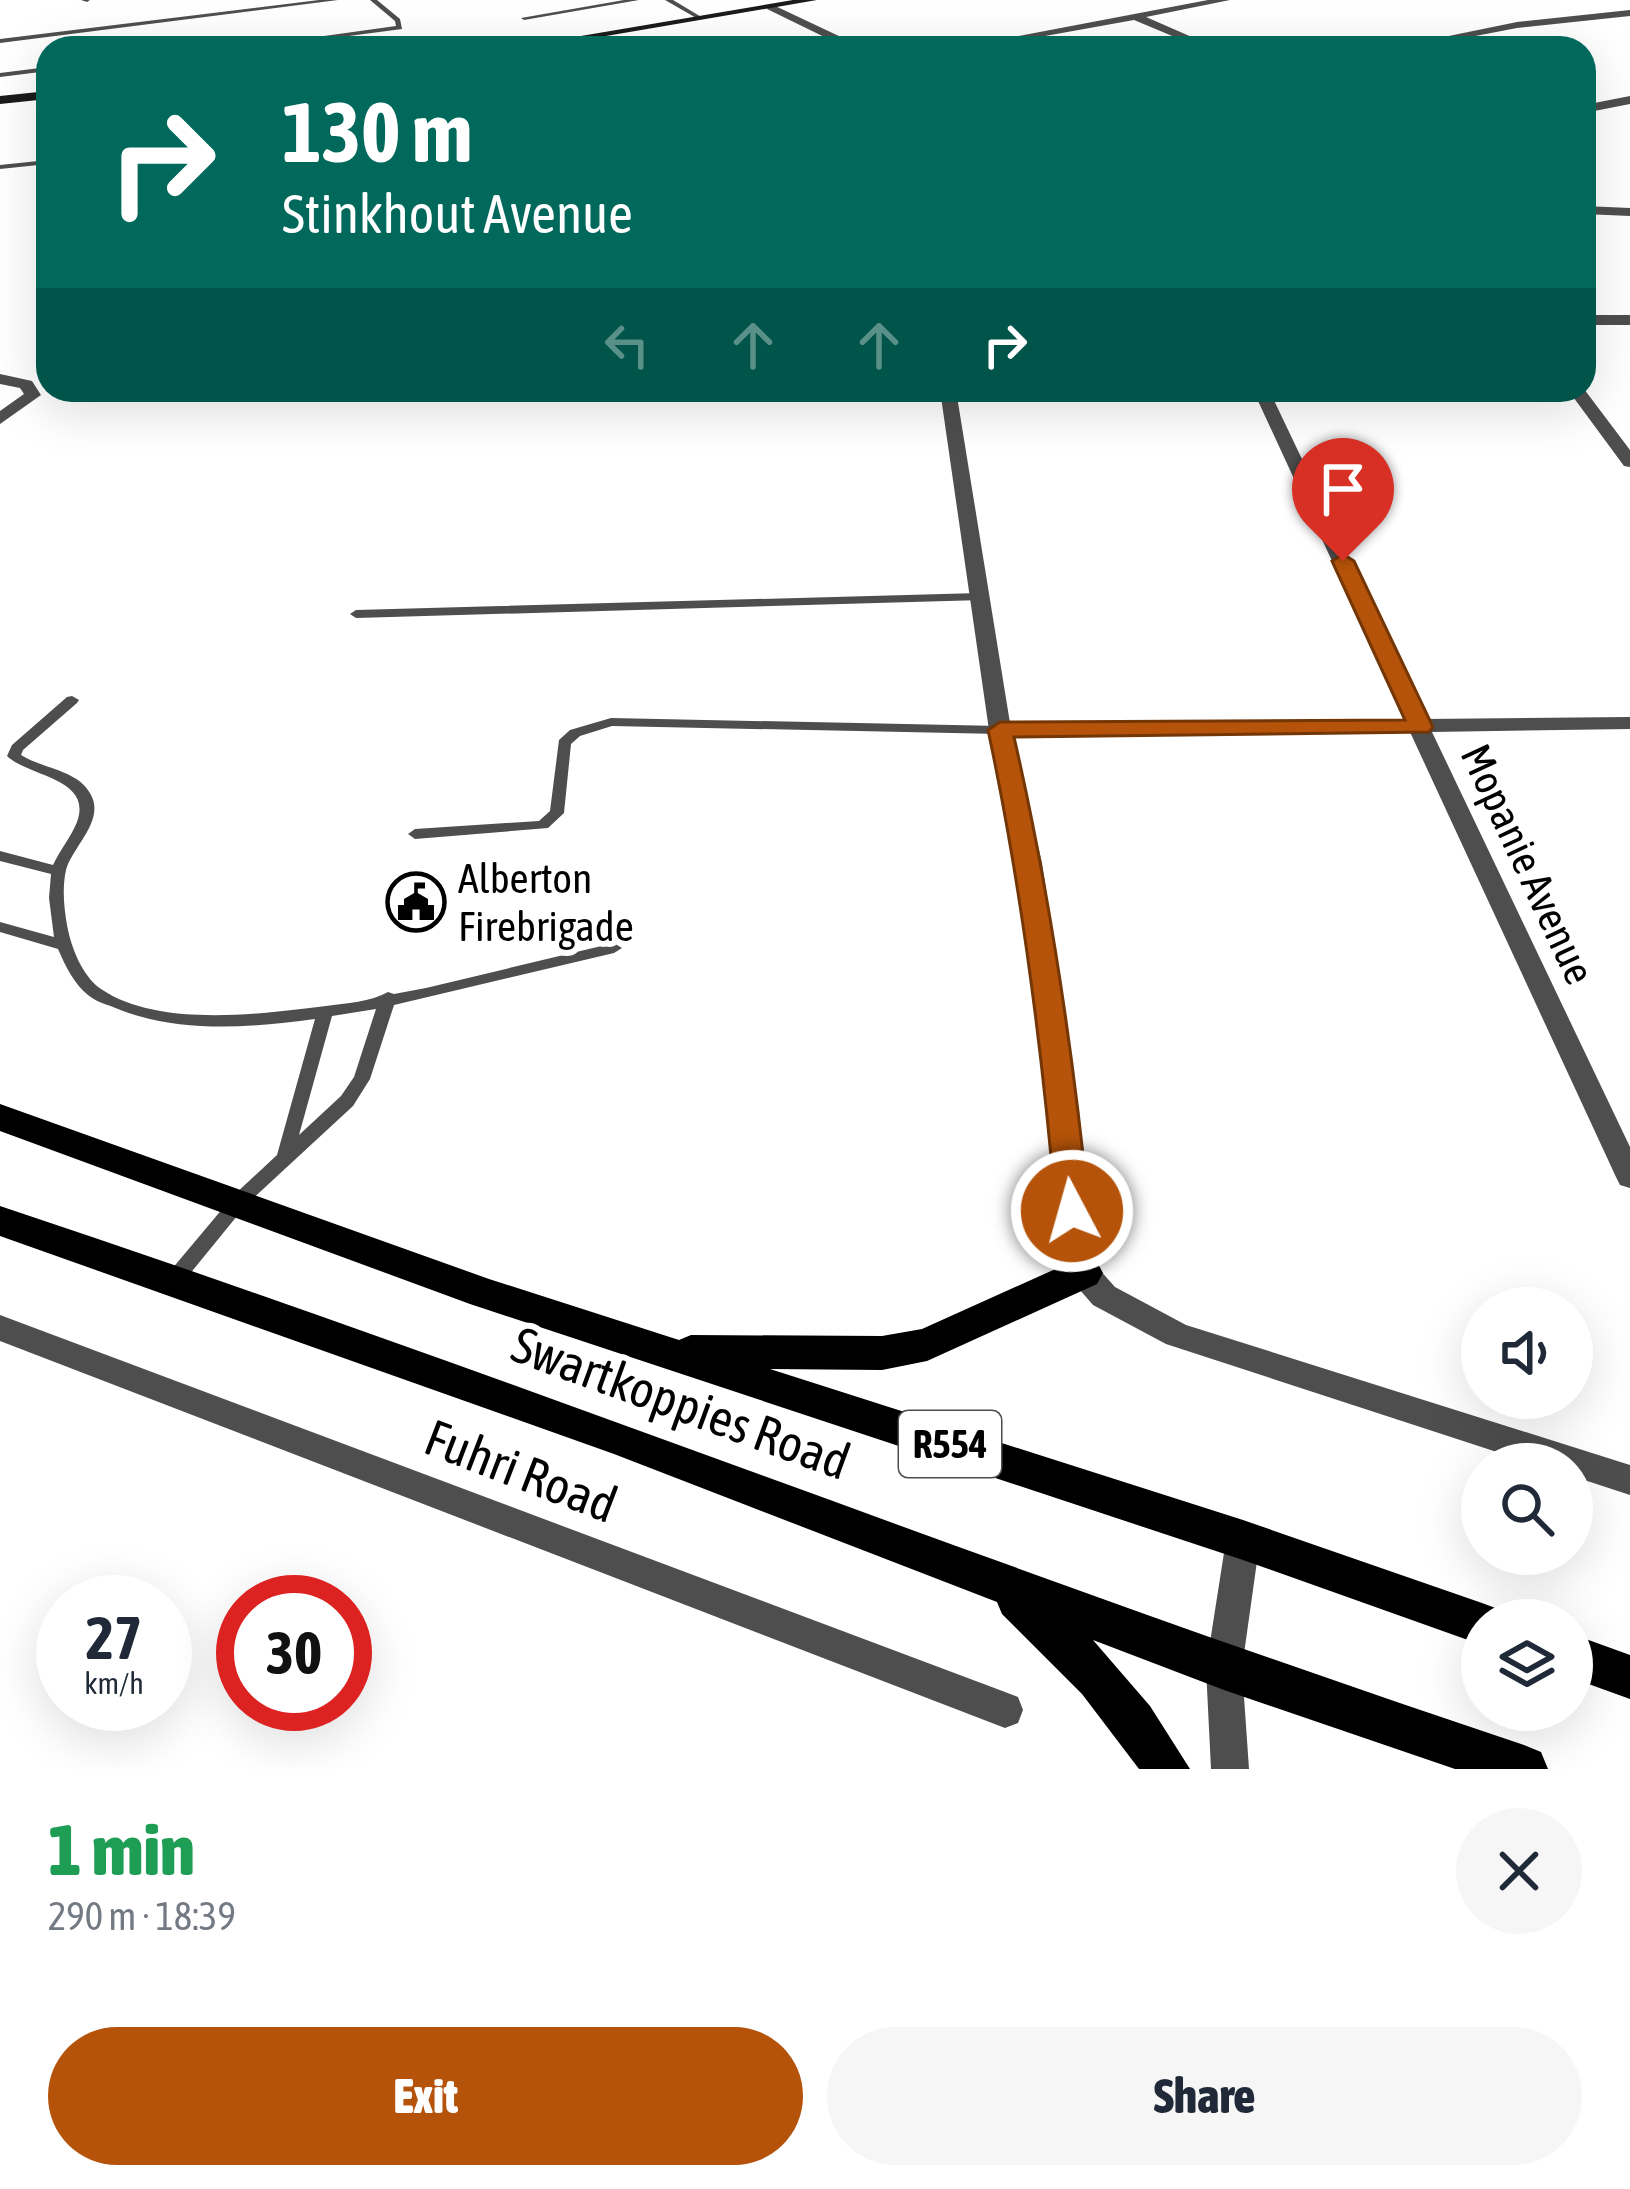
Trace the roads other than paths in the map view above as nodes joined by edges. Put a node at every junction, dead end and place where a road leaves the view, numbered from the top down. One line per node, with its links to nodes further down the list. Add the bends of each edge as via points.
1 (335, 0): 12 (lane)
2 (373, 0): 13 (lane, via 400,28)
3 (636, 0): 10 (lane)
4 (668, 0): 11 (lane)
5 (812, 0): 7 (street)
6 (1225, 0): 9 (street)
7 (771, 7): 11 (street); 15 (street)
8 (1630, 13): 18 (street)
9 (1134, 17): 16 (street); 17 (street)
10 (524, 18)
11 (700, 18): 14 (street)
12 (41, 36)
13 (336, 36)
14 (590, 36)
15 (831, 36)
16 (1028, 36)
17 (1181, 36)
18 (1459, 36)
19 (36, 37): 20 (lane)
20 (0, 41)
21 (36, 70): 22 (lane)
22 (0, 75)
23 (36, 96): 24 (street)
24 (0, 100)
25 (1630, 100): 26 (street)
26 (1596, 107)
27 (36, 163): 28 (lane)
28 (0, 167)
29 (1596, 211): 30 (street)
30 (1630, 212)
31 (1596, 320): 32 (street)
32 (1630, 320)
33 (0, 379): 37 (street, via 26,384 33,395)
34 (950, 402): 39 (street)
35 (1267, 402): 43 (street, Mopanie Avenue)
36 (1585, 402): 38 (street)
37 (0, 419)
38 (1630, 462)
39 (979, 597): 40 (lane); 44 (street)
40 (356, 614)
41 (72, 700): 47 (lane, via 14,756 81,789 88,802)
42 (1630, 723): 43 (street)
43 (1421, 727): 44 (street); 55 (street, Mopanie Avenue)
44 (1000, 730): 45 (lane, via 611,722 564,743 556,813 543,825); 58 (street, via 1030,863)
45 (415, 834)
46 (0, 856): 47 (lane)
47 (58, 872): 49 (lane)
48 (0, 927): 49 (lane)
49 (63, 945): 52 (lane, via 95,993 160,1017 258,1021)
50 (614, 948): 51 (lane)
51 (388, 998): 52 (lane); 54 (lane, via 362,1078 328,1121)
52 (325, 1012): 54 (lane)
53 (0, 1117): 56 (main road, Swartkoppies Road / R554)
54 (284, 1156): 56 (lane)
55 (1630, 1177)
56 (239, 1200): 59 (lane); 61 (main road, Swartkoppies Road / R554)
57 (0, 1221): 59 (main road, Swartkoppies Road)
58 (1084, 1273): 61 (main road, via 967,1329 882,1353); 62 (street, via 1119,1307 1178,1335)
59 (173, 1281): 64 (main road, Swartkoppies Road)
60 (0, 1328): 69 (street, Fuhri Road)
61 (656, 1351): 63 (main road, Swartkoppies Road / R554)
62 (1630, 1480)
63 (1243, 1540): 65 (main road, Swartkoppies Road / R554); 67 (street)
64 (997, 1582): 67 (main road, Swartkoppies Road); 70 (main road, via 1105,1683)
65 (1461, 1617)
66 (1593, 1664): 68 (main road)
67 (1223, 1668): 71 (street); 72 (main road, Swartkoppies Road)
68 (1630, 1677)
69 (1005, 1710)
70 (1166, 1769)
71 (1230, 1769)
72 (1524, 1769)

